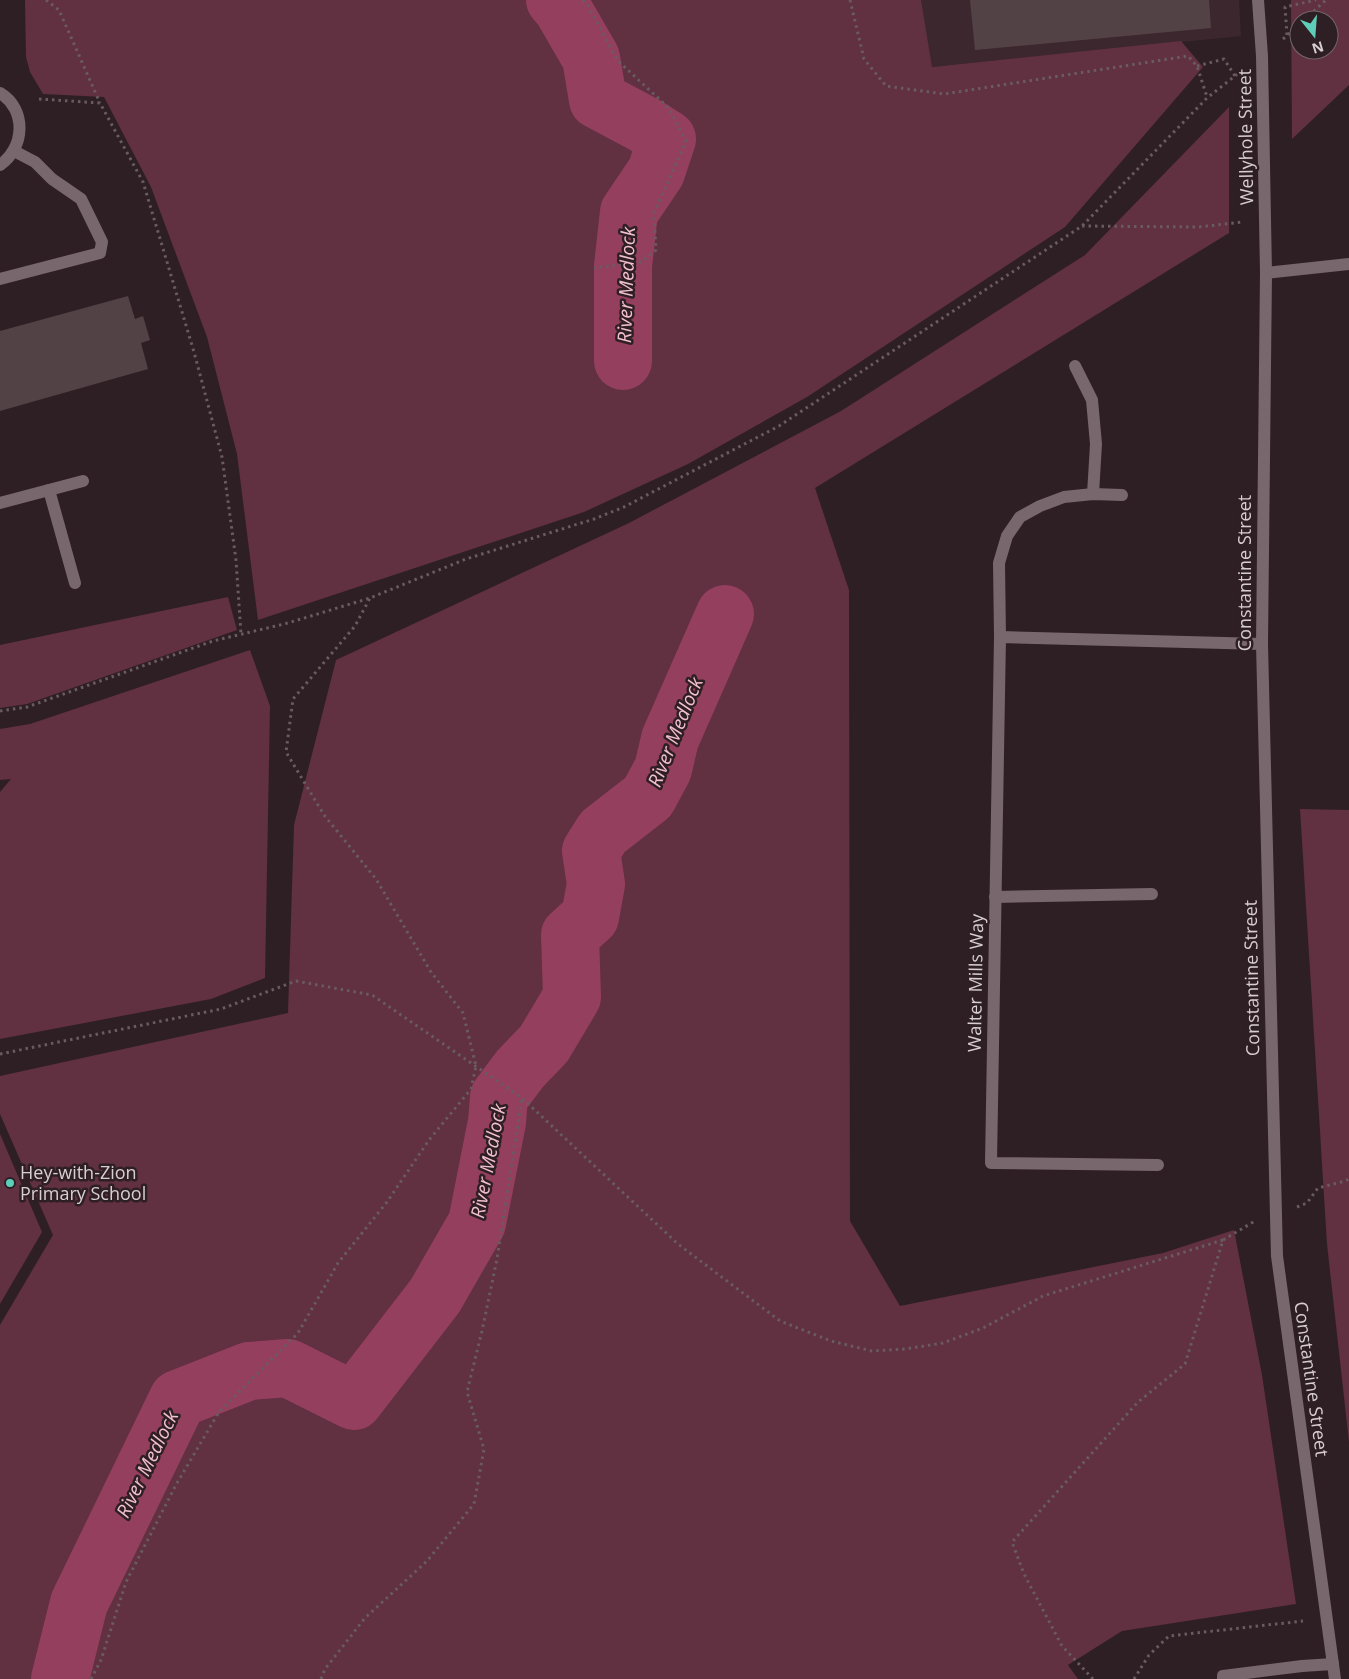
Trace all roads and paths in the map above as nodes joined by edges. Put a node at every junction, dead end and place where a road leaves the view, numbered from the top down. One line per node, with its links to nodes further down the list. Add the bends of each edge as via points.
1 (46, 0): 13 (path, via 59,10)
2 (583, 0): 19 (path, via 618,60 669,108 686,141 654,213 656,250 641,262)
3 (850, 0): 9 (path, via 864,59 886,86 944,94 1188,56)
4 (1258, 0): 16 (street, Wellyhole Street)
5 (1316, 0): 8 (path, via 1285,7 1287,35)
6 (1326, 0): 7 (path)
7 (1315, 10)
8 (1289, 33)
9 (1197, 66): 11 (path); 11 (path, via 1224,59 1235,76)
10 (0, 93): 14 (street, via 12,103 18,114 19,139)
11 (1207, 98): 17 (path)
12 (39, 99): 13 (path)
13 (100, 103): 30 (path, via 143,182 222,457 236,560)
14 (14, 151): 15 (street); 21 (street, via 35,162 52,179 82,199 102,242 100,252)
15 (0, 165)
16 (1265, 218): 17 (path, via 1198,227); 20 (street, Wellyhole Street)
17 (1082, 226): 29 (path, via 779,426 624,508 466,559)
18 (1349, 264): 20 (street)
19 (594, 268)
20 (1266, 272): 32 (street, Constantine Street)
21 (0, 280)
22 (1075, 366): 25 (street, via 1092,400 1096,444)
23 (84, 481): 24 (street)
24 (49, 490): 27 (street); 28 (street)
25 (1093, 494): 26 (street, Walter Mills Way); 31 (street, Walter Mills Way, via 1064,497 1040,506 1020,517 1007,536 999,563)
26 (1122, 495)
27 (0, 503)
28 (76, 583)
29 (370, 598): 30 (path); 37 (path, via 355,626 293,699 286,752 324,816 376,879 431,972 464,1013)
30 (241, 634): 33 (path, via 27,707)
31 (1000, 636): 32 (street); 35 (street, Walter Mills Way)
32 (1262, 644): 41 (street, Constantine Street)
33 (0, 712)
34 (1152, 894): 35 (street)
35 (995, 897): 39 (street, Walter Mills Way, via 991,1162)
36 (0, 1054): 37 (path, via 221,1009 296,981 372,995)
37 (476, 1066): 38 (path); 45 (path, via 471,1089 428,1140 387,1202 338,1263 298,1333 218,1412 126,1582)
38 (522, 1098): 42 (path, via 678,1244 780,1321 831,1341 872,1351 943,1343 983,1328 1043,1296); 46 (path, via 497,1259 466,1392 484,1449 474,1504 427,1562 365,1618 325,1669)
39 (1158, 1164)
40 (1349, 1179): 41 (path, via 1318,1188 1307,1203 1297,1208)
41 (1276, 1209): 42 (path); 43 (street, Constantine Street, via 1277,1256)
42 (1223, 1240): 47 (path, via 1185,1364 1138,1402 1012,1542 1024,1574 1062,1646)
43 (1326, 1619): 44 (street, Constantine Street); 48 (path, via 1169,1636 1149,1655)
44 (1333, 1664): 49 (street, via 1223,1676); 50 (street, Constantine Street)
45 (91, 1679)
46 (321, 1679)
47 (1093, 1679)
48 (1134, 1679)
49 (1223, 1679)
50 (1335, 1679)

